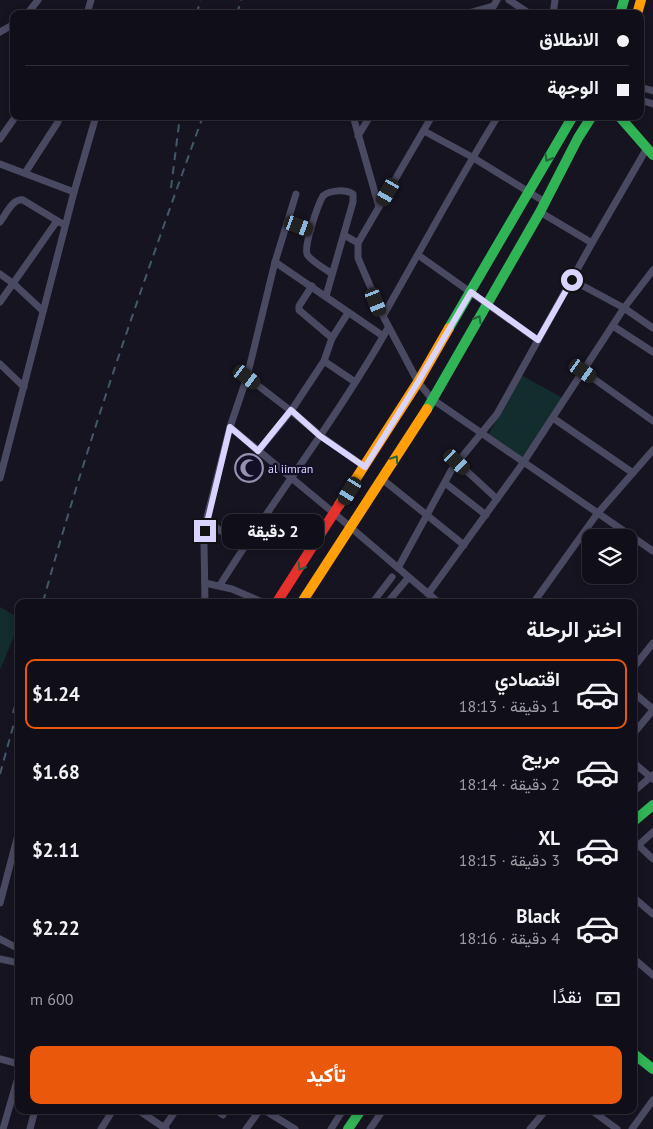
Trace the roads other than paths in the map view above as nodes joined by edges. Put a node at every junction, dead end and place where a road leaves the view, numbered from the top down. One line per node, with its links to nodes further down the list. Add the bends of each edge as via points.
1 (38, 0): 4 (street)
2 (509, 0): 6 (street)
3 (495, 3): 5 (street)
4 (30, 10)
5 (476, 10)
6 (524, 10)
7 (13, 120): 19 (street)
8 (95, 120): 25 (street)
9 (354, 120): 18 (street)
10 (368, 120): 18 (street)
11 (430, 120): 17 (street)
12 (495, 120): 21 (street)
13 (571, 120): 24 (main road, one-way to 24)
14 (589, 120): 27 (main road)
15 (623, 120): 20 (main road)
16 (58, 122): 23 (street)
17 (424, 130): 21 (street); 28 (street)
18 (358, 136): 28 (street)
19 (0, 139)
20 (650, 151): 37 (street)
21 (472, 157): 24 (street); 38 (street)
22 (0, 164): 23 (street)
23 (25, 173): 25 (street)
24 (529, 191): 27 (street); 46 (main road)
25 (74, 192): 33 (street)
26 (296, 194): 32 (street)
27 (546, 202): 29 (main road)
28 (379, 207): 36 (street)
29 (540, 212): 37 (street); 49 (main road)
30 (0, 222): 31 (street, via 19,199)
31 (57, 222): 33 (street); 44 (street)
32 (287, 222): 34 (street); 39 (street)
33 (66, 225): 51 (street)
34 (311, 230): 35 (street, via 323,196 349,191 354,197); 42 (street, via 307,253)
35 (344, 235): 36 (street); 42 (street)
36 (358, 243): 53 (street, via 358,258)
37 (592, 244): 43 (street)
38 (418, 255): 46 (street); 53 (street)
39 (275, 262): 45 (street); 64 (street)
40 (653, 270): 50 (street)
41 (0, 274): 44 (street)
42 (332, 274): 47 (street)
43 (572, 280): 50 (street); 59 (street)
44 (14, 284): 48 (street); 51 (street)
45 (312, 286): 47 (street); 58 (street, via 299,310)
46 (471, 292): 49 (street); 66 (main road)
47 (326, 296): 52 (street)
48 (0, 302)
49 (488, 304): 59 (street); 68 (main road, one-way to 49)
50 (624, 308): 54 (street); 56 (street)
51 (43, 311): 67 (street)
52 (348, 312): 57 (street); 58 (street)
53 (382, 316): 55 (street)
54 (613, 326): 60 (street); 63 (street)
55 (388, 328): 57 (street); 66 (street)
56 (653, 328)
57 (383, 336): 65 (street)
58 (332, 338): 61 (street)
59 (538, 340): 73 (street)
60 (653, 352)
61 (324, 361): 65 (street); 69 (street)
62 (0, 364): 67 (street)
63 (583, 371): 70 (street); 71 (street)
64 (247, 377): 69 (street); 72 (street)
65 (355, 382): 74 (street)
66 (418, 382): 68 (street); 79 (main road)
67 (24, 387): 81 (street)
68 (432, 399): 73 (street); 83 (main road, one-way to 68)
69 (291, 410): 74 (street); 76 (street)
70 (553, 418): 78 (street); 80 (street)
71 (653, 421)
72 (230, 427): 76 (street); 90 (street)
73 (481, 434): 77 (street); 78 (street)
74 (320, 436): 79 (street); 82 (street)
75 (653, 450): 80 (street)
76 (258, 451): 82 (street)
77 (457, 462): 84 (street); 85 (street)
78 (523, 463): 85 (street); 87 (street)
79 (365, 467): 86 (main road)
80 (633, 473): 87 (street)
81 (0, 478)
82 (291, 478): 86 (street); 93 (street)
83 (382, 479): 89 (street); 91 (main road)
84 (445, 482): 88 (street); 89 (street)
85 (497, 499): 88 (street)
86 (335, 514): 91 (street); 103 (main road, one-way to 103)
87 (597, 514): 94 (street); 108 (street)
88 (486, 515): 92 (street)
89 (427, 516): 92 (street); 95 (street)
90 (206, 520): 93 (street); 98 (street)
91 (351, 527): 95 (street); 104 (main road)
92 (464, 545): 100 (street)
93 (244, 546): 99 (street)
94 (653, 551)
95 (398, 568): 97 (street)
96 (392, 577): 105 (street)
97 (408, 578): 100 (street); 106 (street)
98 (205, 583): 99 (street); 101 (street)
99 (220, 585): 102 (street)
100 (428, 594): 107 (street)
101 (205, 599)
102 (255, 599)
103 (280, 599)
104 (304, 599)
105 (376, 599)
106 (390, 599)
107 (434, 599)
108 (536, 599)
109 (653, 643): 110 (street)
110 (637, 663)
111 (637, 696): 112 (street)
112 (653, 710): 113 (street)
113 (637, 729)
114 (637, 765): 115 (street)
115 (652, 777): 116 (street)
116 (637, 789)
117 (653, 805): 118 (main road)
118 (637, 818)
119 (653, 832): 120 (street)
120 (637, 846)
121 (637, 848): 123 (street)
122 (15, 855): 125 (street)
123 (653, 859)
124 (637, 901): 126 (street)
125 (0, 903)
126 (653, 914)
127 (0, 939): 128 (street)
128 (15, 947)
129 (0, 959): 131 (street)
130 (637, 961): 132 (street)
131 (15, 962)
132 (653, 974)
133 (637, 1056): 137 (main road)
134 (0, 1059): 135 (street)
135 (15, 1063)
136 (637, 1066): 138 (main road)
137 (653, 1069)
138 (653, 1079)
139 (15, 1088): 152 (street)
140 (653, 1100): 163 (street)
141 (35, 1114): 153 (street)
142 (110, 1114): 154 (street)
143 (143, 1114): 155 (street)
144 (173, 1114): 155 (street)
145 (257, 1114): 156 (street)
146 (271, 1114): 157 (street)
147 (341, 1114): 158 (street)
148 (358, 1114): 159 (main road)
149 (380, 1114): 160 (street)
150 (543, 1114): 161 (street)
151 (596, 1114): 162 (street)
152 (3, 1129)
153 (30, 1129)
154 (101, 1129)
155 (164, 1129)
156 (246, 1129)
157 (295, 1129)
158 (331, 1129)
159 (348, 1129)
160 (370, 1129)
161 (530, 1129)
162 (617, 1129)
163 (632, 1129)

